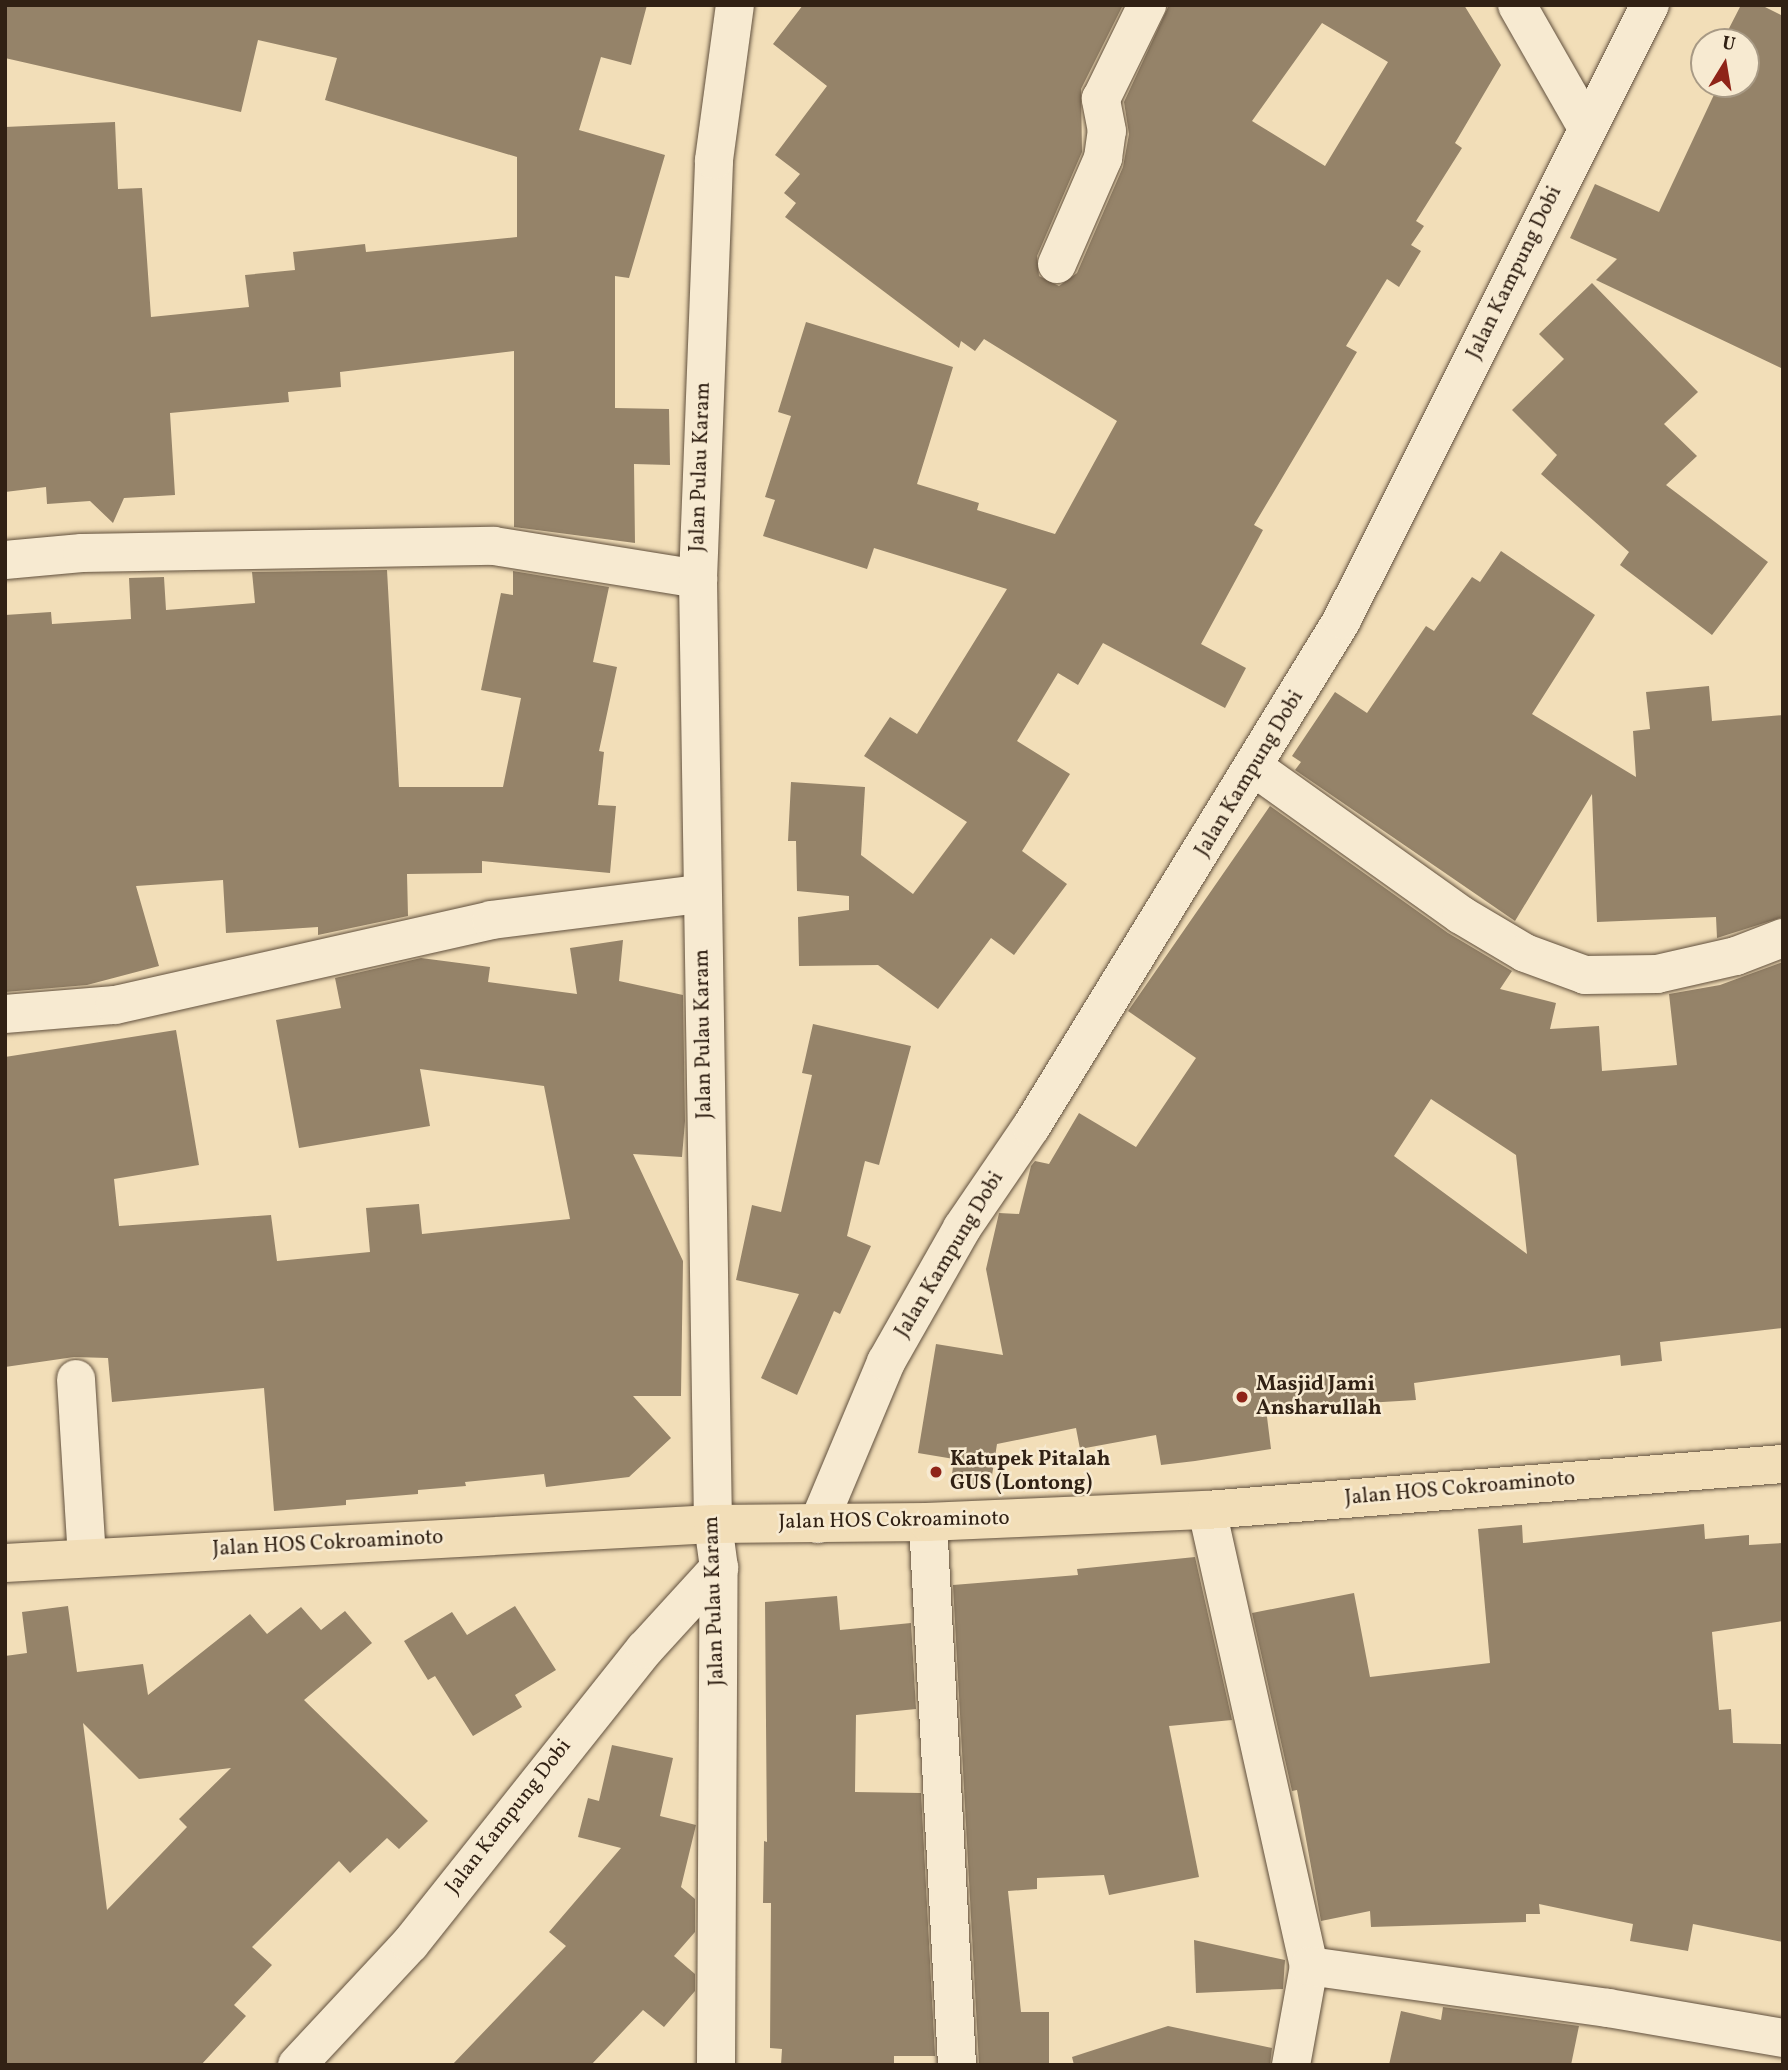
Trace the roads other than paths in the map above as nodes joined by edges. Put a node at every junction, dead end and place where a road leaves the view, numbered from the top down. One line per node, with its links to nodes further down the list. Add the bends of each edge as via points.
1 (735, 5): 8 (street, Jalan Pulau Karam, via 714,160)
2 (1147, 5): 6 (street, via 1101,99 1107,131 1103,158)
3 (1517, 5): 5 (street)
4 (1650, 5): 5 (street, Jalan Kampung Dobi)
5 (1586, 126): 9 (street, Jalan Kampung Dobi, via 1424,464 1342,620)
6 (1057, 264)
7 (5, 560): 8 (street, via 82,553 494,546)
8 (698, 579): 10 (street, Jalan Pulau Karam)
9 (1255, 768): 11 (street, via 1461,915 1525,953 1585,975 1657,974 1736,956); 18 (street, Jalan Kampung Dobi, via 962,1228 886,1362)
10 (701, 894): 12 (street, via 491,920 115,1005); 17 (street, Jalan Pulau Karam)
11 (1783, 939)
12 (5, 1014)
13 (76, 1379): 19 (street)
14 (1783, 1464): 15 (main road, Jalan HOS Cokroaminoto)
15 (1207, 1510): 16 (main road, Jalan HOS Cokroaminoto); 22 (street)
16 (928, 1522): 18 (main road, Jalan HOS Cokroaminoto); 26 (street)
17 (713, 1524): 18 (main road, Jalan HOS Cokroaminoto); 19 (main road, Jalan HOS Cokroaminoto); 21 (street, Jalan Pulau Karam)
18 (818, 1524)
19 (87, 1557): 20 (main road, Jalan HOS Cokroaminoto)
20 (5, 1563)
21 (719, 1568): 24 (street, Jalan Kampung Dobi, via 645,1648); 25 (street, Jalan Pulau Karam)
22 (1309, 1966): 23 (street); 27 (street)
23 (1783, 2038)
24 (313, 2060)
25 (716, 2065)
26 (957, 2065)
27 (1291, 2065)

